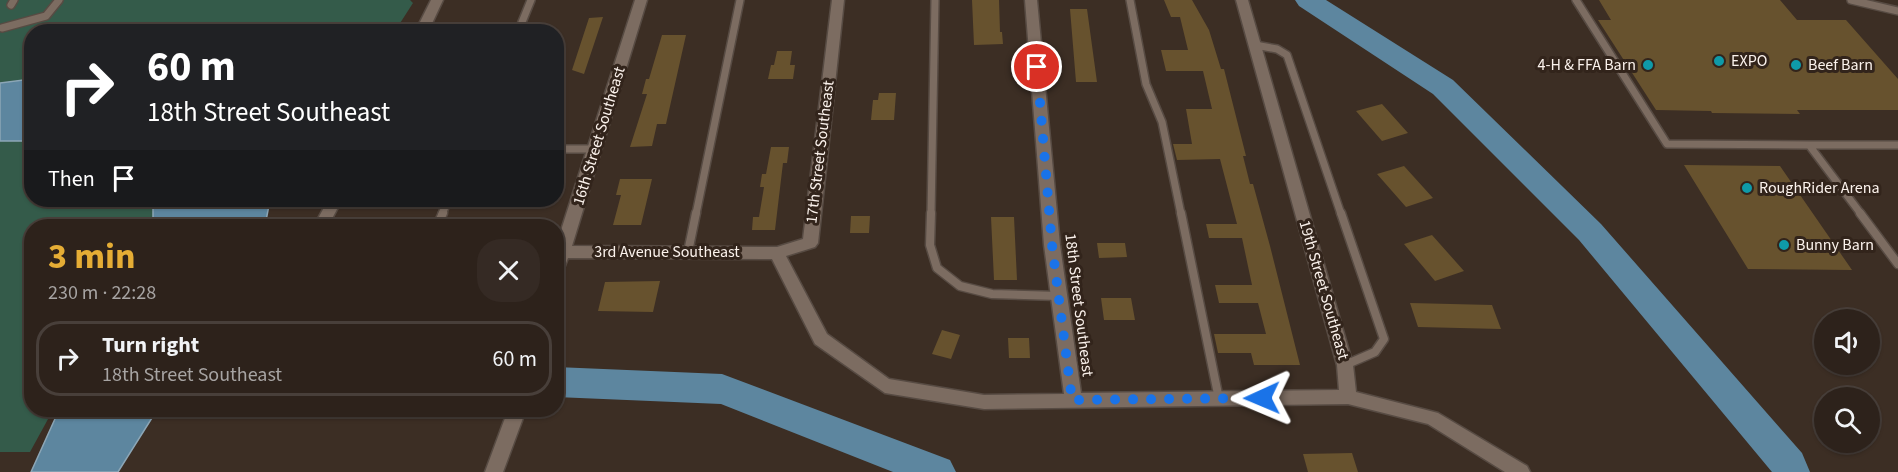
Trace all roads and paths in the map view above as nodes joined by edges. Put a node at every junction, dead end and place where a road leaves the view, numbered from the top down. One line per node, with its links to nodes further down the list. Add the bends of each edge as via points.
1 (59, 0): 16 (lane, via 46,16)
2 (437, 0): 14 (street)
3 (531, 0): 15 (lane)
4 (641, 0): 21 (street, 16th Street Southeast)
5 (740, 0): 24 (lane)
6 (838, 0): 25 (street, 17th Street Southeast, via 810,243)
7 (935, 0): 27 (lane, via 930,245 937,267 960,286 992,294)
8 (1031, 0): 27 (street, 18th Street Southeast)
9 (1130, 0): 30 (lane, via 1146,84 1162,122)
10 (1242, 0): 17 (street, 19th Street Southeast)
11 (1576, 0): 18 (lane, via 1667,144)
12 (1851, 0): 13 (lane)
13 (1898, 10)
14 (425, 24)
15 (521, 24)
16 (2, 28)
17 (1255, 45): 28 (street, 19th Street Southeast); 28 (lane, via 1287,55 1384,339 1375,352)
18 (1809, 145): 19 (lane); 26 (lane)
19 (1898, 145)
20 (564, 148): 21 (lane)
21 (595, 149): 22 (street, 16th Street Southeast)
22 (564, 238)
23 (564, 252): 24 (street, 3rd Avenue Southeast)
24 (688, 252): 25 (street, 3rd Avenue Southeast)
25 (777, 253): 31 (street, via 820,339 885,386 984,402)
26 (1898, 264)
27 (1059, 296): 31 (street, 18th Street Southeast)
28 (1346, 365): 29 (street, 19th Street Southeast)
29 (1348, 397): 30 (street); 34 (street, via 1432,418)
30 (1219, 399): 31 (street)
31 (1072, 400)
32 (515, 417): 33 (street)
33 (494, 472)
34 (1521, 472)

